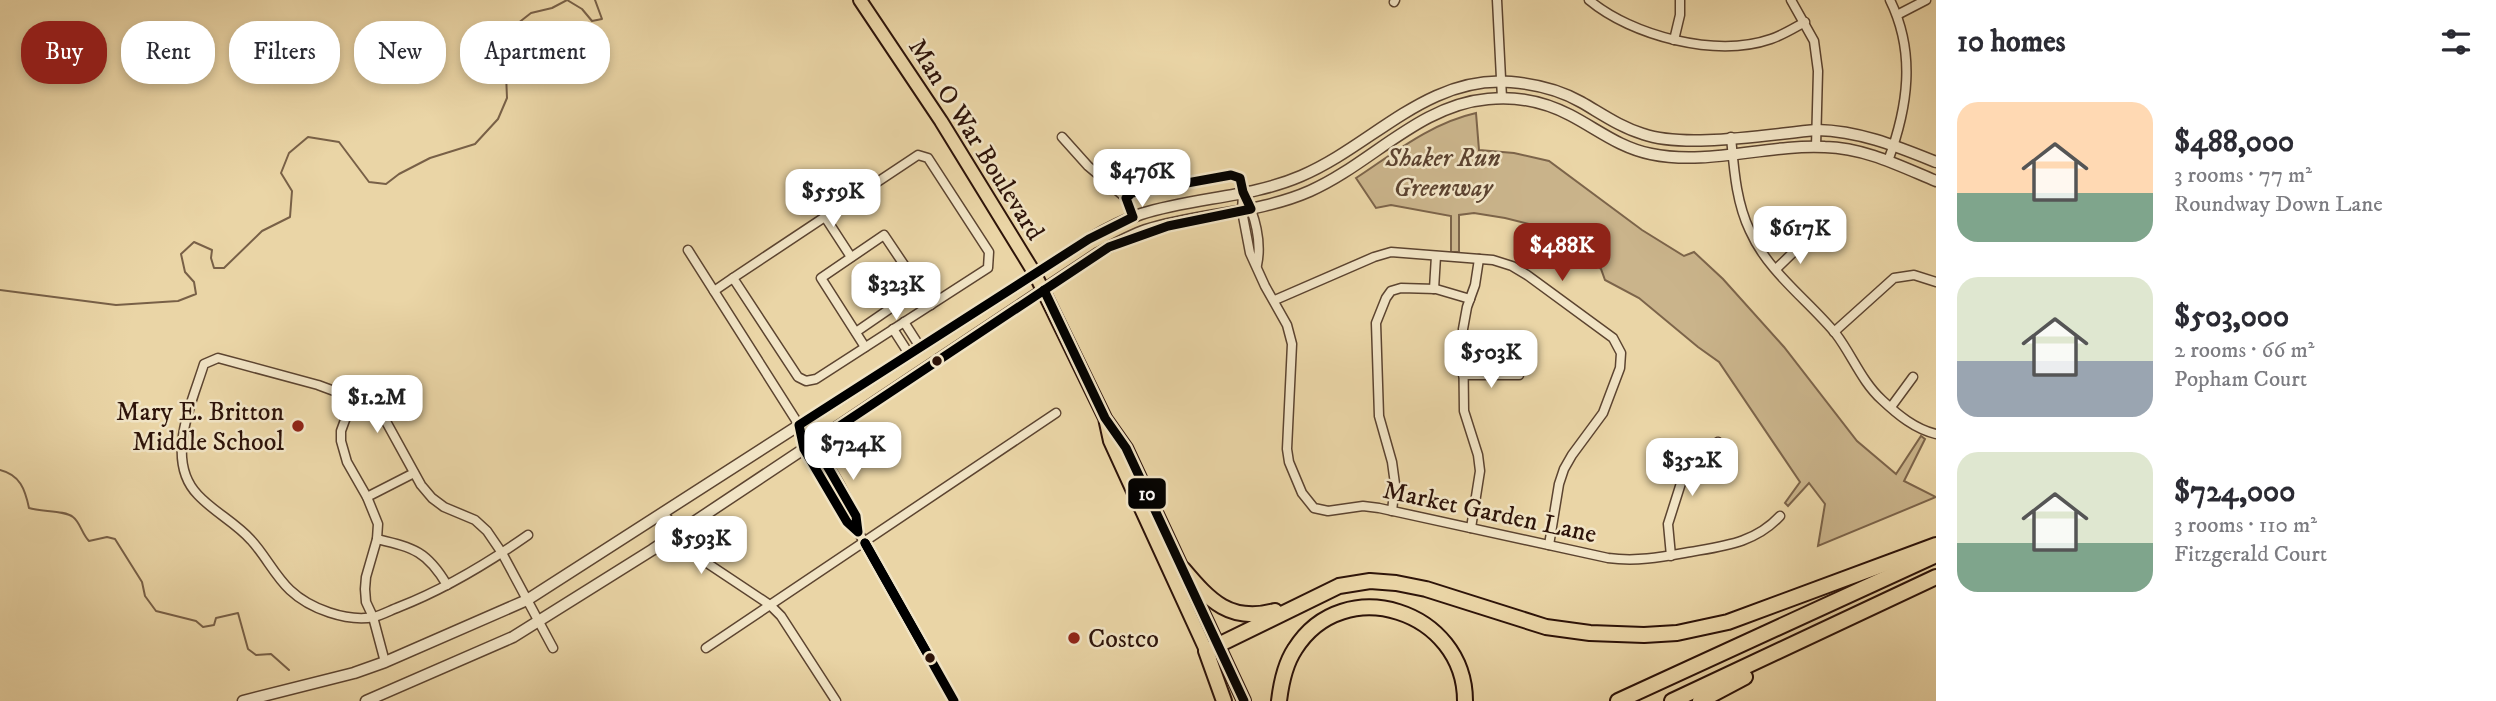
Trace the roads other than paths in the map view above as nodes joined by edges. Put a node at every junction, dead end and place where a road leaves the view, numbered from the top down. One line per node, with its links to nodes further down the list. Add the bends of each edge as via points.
1 (860, 0): 34 (main road, Man O War Boulevard)
2 (1497, 0): 11 (street)
3 (1589, 0): 10 (street, via 1622,20)
4 (1680, 0): 10 (street)
5 (1791, 0): 9 (street)
6 (1890, 0): 8 (street)
7 (1926, 0): 8 (street)
8 (1897, 15): 16 (street, via 1907,76)
9 (1805, 22): 10 (street, via 1760,42 1718,45); 13 (street, via 1816,55)
10 (1674, 40)
11 (1501, 82): 12 (street); 15 (street, via 1552,89 1645,135 1689,141); 22 (street, via 1465,85 1437,94 1325,164 1278,185)
12 (1502, 98): 18 (street, via 1548,105 1620,144 1647,153 1682,158); 24 (street, via 1444,110 1334,179 1283,201)
13 (1817, 130): 15 (street); 16 (street, via 1853,133); 17 (street)
14 (1062, 137): 26 (street, via 1126,198)
15 (1731, 137): 18 (street)
16 (1894, 145): 19 (street); 20 (street)
17 (1816, 147): 18 (street); 19 (street, via 1850,149)
18 (1732, 154): 33 (street, via 1746,220 1755,242)
19 (1888, 161): 21 (street)
20 (1936, 162)
21 (1936, 181)
22 (1243, 194): 23 (street); 24 (street, Market Garden Lane)
23 (1158, 210): 26 (street); 27 (street)
24 (1247, 210): 27 (street); 42 (street, Market Garden Lane, via 1260,251 1257,265)
25 (825, 217): 31 (street); 35 (street); 43 (street, via 918,155 928,158 990,259 988,268)
26 (1127, 219): 27 (street); 34 (street)
27 (1146, 230): 39 (street, via 1098,253)
28 (1805, 241): 33 (street)
29 (688, 250): 40 (street)
30 (1436, 256): 32 (street); 38 (street); 42 (street, via 1403,251 1382,255)
31 (851, 257): 37 (street, via 884,235); 46 (street, via 821,278)
32 (1479, 259): 41 (street); 74 (street, via 1503,263 1527,275 1613,338 1621,353 1607,406 1564,469)
33 (1776, 269): 47 (street)
34 (1035, 274): 39 (main road, Man O War Boulevard); 49 (street)
35 (733, 278): 40 (street); 48 (street, via 798,377 816,379)
36 (1936, 282): 47 (street, via 1914,275 1894,278)
37 (920, 288): 43 (street); 44 (street)
38 (1434, 289): 41 (street); 65 (street, via 1391,291 1376,323 1379,416 1395,484)
39 (1044, 290): 57 (main road, Man O War Boulevard); 61 (street)
40 (714, 292): 58 (street)
41 (1470, 299): 51 (street, via 1463,323)
42 (1275, 300): 65 (street, Market Garden Lane, via 1292,344 1288,454 1305,499 1322,511 1363,506)
43 (931, 305): 45 (street)
44 (888, 310): 45 (street); 46 (street)
45 (899, 326): 48 (street); 49 (street); 50 (street)
46 (856, 332): 48 (street)
47 (1834, 332): 55 (street, via 1872,389)
48 (865, 347)
49 (920, 347): 50 (street)
50 (909, 354): 58 (street)
51 (1463, 375): 52 (street); 68 (street, via 1464,411 1480,471)
52 (1519, 375)
53 (1913, 377): 55 (street)
54 (353, 398): 63 (street, via 375,407 383,416); 64 (street, via 341,441 346,462); 86 (street, via 213,358 204,364 181,457 196,494 250,539 290,590 334,615)
55 (1891, 407): 59 (street, via 1915,426)
56 (1056, 413): 73 (street)
57 (1105, 418): 79 (main road, Man O War Boulevard, via 1126,448); 90 (main road, Man O War Boulevard, via 1110,441)
58 (799, 425): 61 (street); 62 (street); 66 (street)
59 (1936, 434)
60 (1718, 442): 78 (street, via 1691,465 1682,480 1668,524)
61 (814, 443): 62 (street); 69 (street, via 856,516)
62 (804, 449): 69 (street, via 847,522); 70 (street)
63 (414, 472): 64 (street); 76 (street, via 432,498 475,520)
64 (367, 497): 72 (street, via 378,524)
65 (1392, 511): 68 (street, Market Garden Lane)
66 (664, 514): 70 (street); 83 (street)
67 (1780, 516): 78 (street, Market Garden Lane, via 1742,542)
68 (1471, 528): 74 (street, Market Garden Lane)
69 (858, 532): 73 (street)
70 (677, 534): 85 (street, via 698,557); 87 (street)
71 (528, 535): 76 (street)
72 (377, 539): 81 (street, via 422,554); 86 (street, via 365,589)
73 (865, 543): 85 (street); 97 (street)
74 (1549, 545): 78 (street, Market Garden Lane, via 1618,559)
75 (1936, 545): 84 (highway, via 1728,622 1677,633 1616,635 1546,627 1396,583 1356,582)
76 (502, 553): 81 (street); 83 (street)
77 (1936, 555): 103 (highway)
78 (1671, 556)
79 (1183, 569): 84 (highway, via 1207,597 1232,611 1261,614); 90 (main road, Man O War Boulevard)
80 (1936, 577): 82 (highway)
81 (447, 585): 86 (street)
82 (1893, 598): 104 (highway); 105 (highway)
83 (527, 600): 87 (street); 91 (street)
84 (1310, 600): 90 (highway)
85 (770, 605): 89 (street); 96 (street)
86 (373, 617): 91 (street)
87 (538, 621): 88 (street); 95 (street, via 513,637)
88 (553, 648)
89 (706, 648)
90 (1212, 648): 98 (highway); 99 (main road, Man O War Boulevard); 100 (main road, Man O War Boulevard)
91 (385, 662): 92 (street)
92 (285, 696): 93 (street)
93 (266, 698): 94 (street)
94 (243, 701)
95 (366, 701)
96 (836, 701)
97 (954, 701)
98 (1224, 701)
99 (1229, 701)
100 (1244, 701)
101 (1279, 701): 102 (highway, via 1286,669 1307,634 1337,614 1376,607 1420,620 1443,639 1460,671)
102 (1465, 701)
103 (1618, 701)
104 (1672, 701)
105 (1700, 701)

